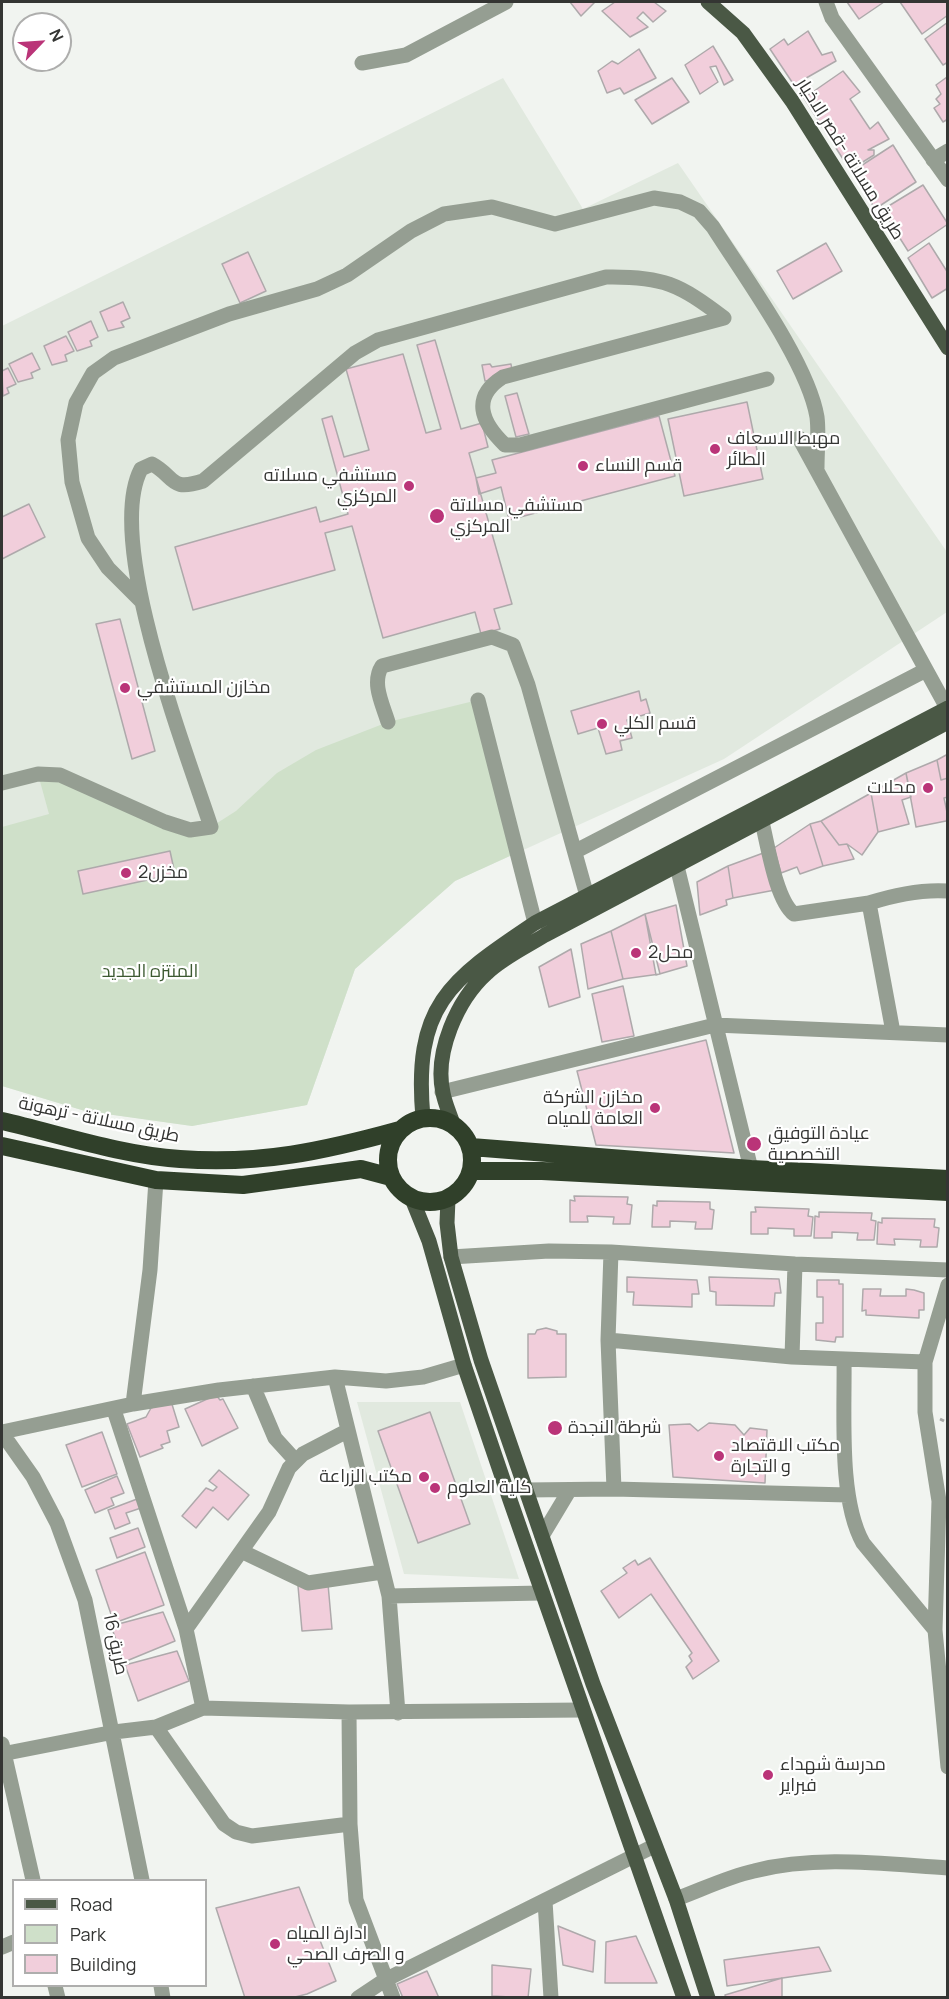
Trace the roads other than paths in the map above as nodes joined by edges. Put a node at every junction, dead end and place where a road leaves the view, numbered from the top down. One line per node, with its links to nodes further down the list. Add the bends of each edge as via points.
1 (506, 2): 4 (street, via 406,55)
2 (708, 2): 8 (main road, طريق مسلاتة -قصر الاخيار, via 743,33 792,101)
3 (826, 2): 6 (street, via 832,18)
4 (362, 63)
5 (948, 151): 6 (street)
6 (933, 160): 7 (street)
7 (948, 180)
8 (948, 348)
9 (767, 379): 12 (street, via 520,445 505,445 490,430 481,403 488,386 503,376 724,318 686,290 644,276 606,277 378,340 355,353 203,481 177,485 152,464 141,469 133,496 132,538)
10 (799, 438): 11 (street)
11 (817, 468): 12 (street, via 817,418 810,392 784,340 699,211 680,201 654,198 555,224 492,207 474,207 444,213 347,275 317,289 229,314 114,358 93,373 76,403 68,440 72,482 88,538 108,568); 13 (street)
12 (141, 601): 18 (street, via 159,671 211,827 190,830 165,822 60,775 38,774)
13 (926, 670): 15 (street); 20 (street)
14 (478, 700): 25 (street)
15 (947, 708): 21 (main road)
16 (388, 722): 20 (street, via 377,687 379,671 390,662 492,637 513,645)
17 (948, 722): 19 (main road)
18 (2, 783)
19 (762, 822): 21 (main road); 24 (street, via 782,896 795,914)
20 (576, 851): 23 (street)
21 (675, 857): 23 (main road); 26 (street)
22 (948, 891): 24 (street, via 894,895)
23 (589, 903): 25 (main road); 29 (main road, via 503,961 473,988 446,1042)
24 (869, 903): 27 (street)
25 (535, 923): 30 (main road, via 462,975 431,1018 422,1051)
26 (716, 1025): 27 (street); 29 (street); 36 (street)
27 (893, 1032): 28 (street)
28 (948, 1035)
29 (442, 1092): 32 (main road)
30 (423, 1118): 32 (highway, via 439,1118); 33 (highway)
31 (2, 1121): 33 (highway, طريق مسلاتة - ترهونة, via 178,1159 273,1159)
32 (453, 1124): 35 (highway)
33 (400, 1130): 38 (highway, via 391,1144)
34 (2, 1146): 40 (highway)
35 (471, 1147): 36 (highway); 37 (highway)
36 (751, 1169): 39 (highway)
37 (471, 1171): 41 (highway, via 542,1171); 43 (highway, via 459,1192)
38 (391, 1177): 40 (highway, via 361,1169 243,1185); 42 (highway, via 399,1190)
39 (948, 1179)
40 (156, 1180): 56 (street, via 150,1270)
41 (948, 1192)
42 (412, 1199): 43 (highway, via 424,1203); 53 (main road, via 429,1241)
43 (448, 1199): 45 (main road)
44 (611, 1252): 45 (street); 46 (street); 49 (street)
45 (451, 1257): 62 (main road, via 481,1360)
46 (795, 1264): 47 (street); 50 (street)
47 (948, 1270)
48 (948, 1285): 52 (street)
49 (608, 1340): 50 (street); 61 (street)
50 (792, 1357): 51 (street)
51 (844, 1359): 52 (street); 64 (street)
52 (925, 1362): 65 (street, via 925,1412)
53 (464, 1365): 54 (street, via 423,1377 386,1381); 69 (main road)
54 (335, 1377): 55 (street); 58 (street)
55 (253, 1386): 56 (street); 60 (street, via 275,1438)
56 (133, 1404): 57 (street)
57 (114, 1410): 59 (street); 71 (street)
58 (347, 1431): 60 (street); 68 (street)
59 (2, 1433): 78 (street, طريق 16, via 33,1477 57,1522 85,1600)
60 (295, 1460): 67 (street)
61 (614, 1489): 63 (street); 64 (street)
62 (526, 1490): 63 (street); 66 (main road)
63 (569, 1491): 66 (street)
64 (848, 1495): 72 (street, via 862,1543)
65 (943, 1501): 72 (street)
66 (542, 1536): 83 (main road)
67 (243, 1552): 68 (street, via 308,1582); 71 (street)
68 (382, 1572): 70 (street)
69 (542, 1593): 70 (street); 74 (main road)
70 (389, 1596): 76 (street)
71 (186, 1629): 73 (street)
72 (935, 1630): 79 (street)
73 (203, 1708): 75 (street); 77 (street)
74 (583, 1710): 76 (street); 84 (main road)
75 (349, 1712): 76 (street); 82 (street)
76 (398, 1713)
77 (156, 1727): 78 (street); 82 (street, via 224,1824 236,1832 252,1836)
78 (114, 1732): 80 (street); 87 (street, طريق 16)
79 (946, 1735): 81 (street)
80 (2, 1750): 86 (street)
81 (948, 1767)
82 (350, 1824): 90 (street, via 356,1900)
83 (654, 1846): 84 (street); 88 (main road)
84 (633, 1856): 89 (street); 94 (main road)
85 (948, 1868): 88 (street, via 834,1861 754,1871)
86 (33, 1879)
87 (142, 1879)
88 (676, 1899): 95 (main road)
89 (545, 1901): 90 (street); 93 (street)
90 (385, 1980): 91 (street); 92 (street)
91 (358, 1998)
92 (393, 1998)
93 (551, 1998)
94 (684, 1998)
95 (708, 1998)

